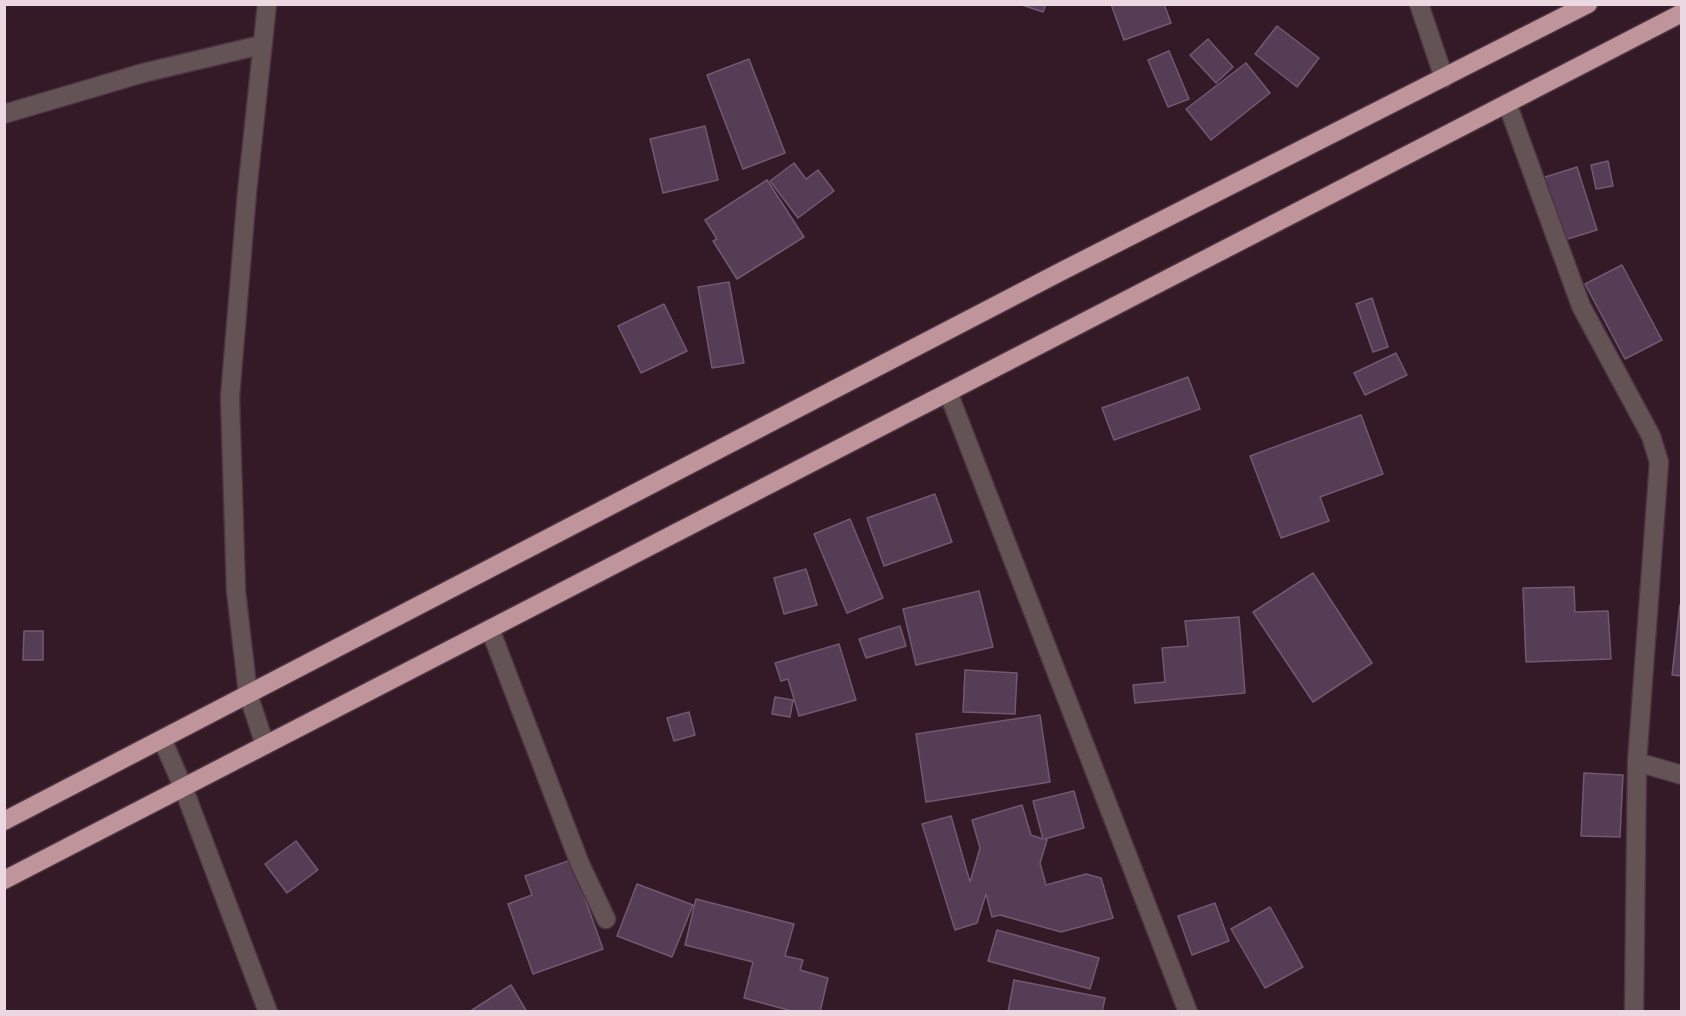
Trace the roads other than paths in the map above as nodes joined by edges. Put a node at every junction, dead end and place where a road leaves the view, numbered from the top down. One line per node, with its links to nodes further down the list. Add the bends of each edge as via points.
1 (267, 4): 5 (street)
2 (1419, 4): 6 (street)
3 (1588, 4): 6 (highway)
4 (1682, 13): 7 (highway)
5 (261, 45): 8 (street); 11 (street, via 230,397 236,591)
6 (1444, 78): 11 (highway, via 1064,270)
7 (1507, 103): 9 (highway); 14 (street, via 1581,306 1651,436 1659,462)
8 (4, 114)
9 (948, 392): 10 (highway); 21 (street)
10 (490, 629): 13 (highway); 19 (street, via 580,864)
11 (248, 694): 12 (highway); 13 (street)
12 (162, 739): 16 (street); 17 (highway)
13 (265, 745): 16 (highway)
14 (1637, 762): 15 (street); 22 (street)
15 (1682, 775)
16 (183, 787): 18 (highway); 20 (street)
17 (4, 821)
18 (4, 879)
19 (606, 919)
20 (268, 1011)
21 (1188, 1011)
22 (1634, 1011)

